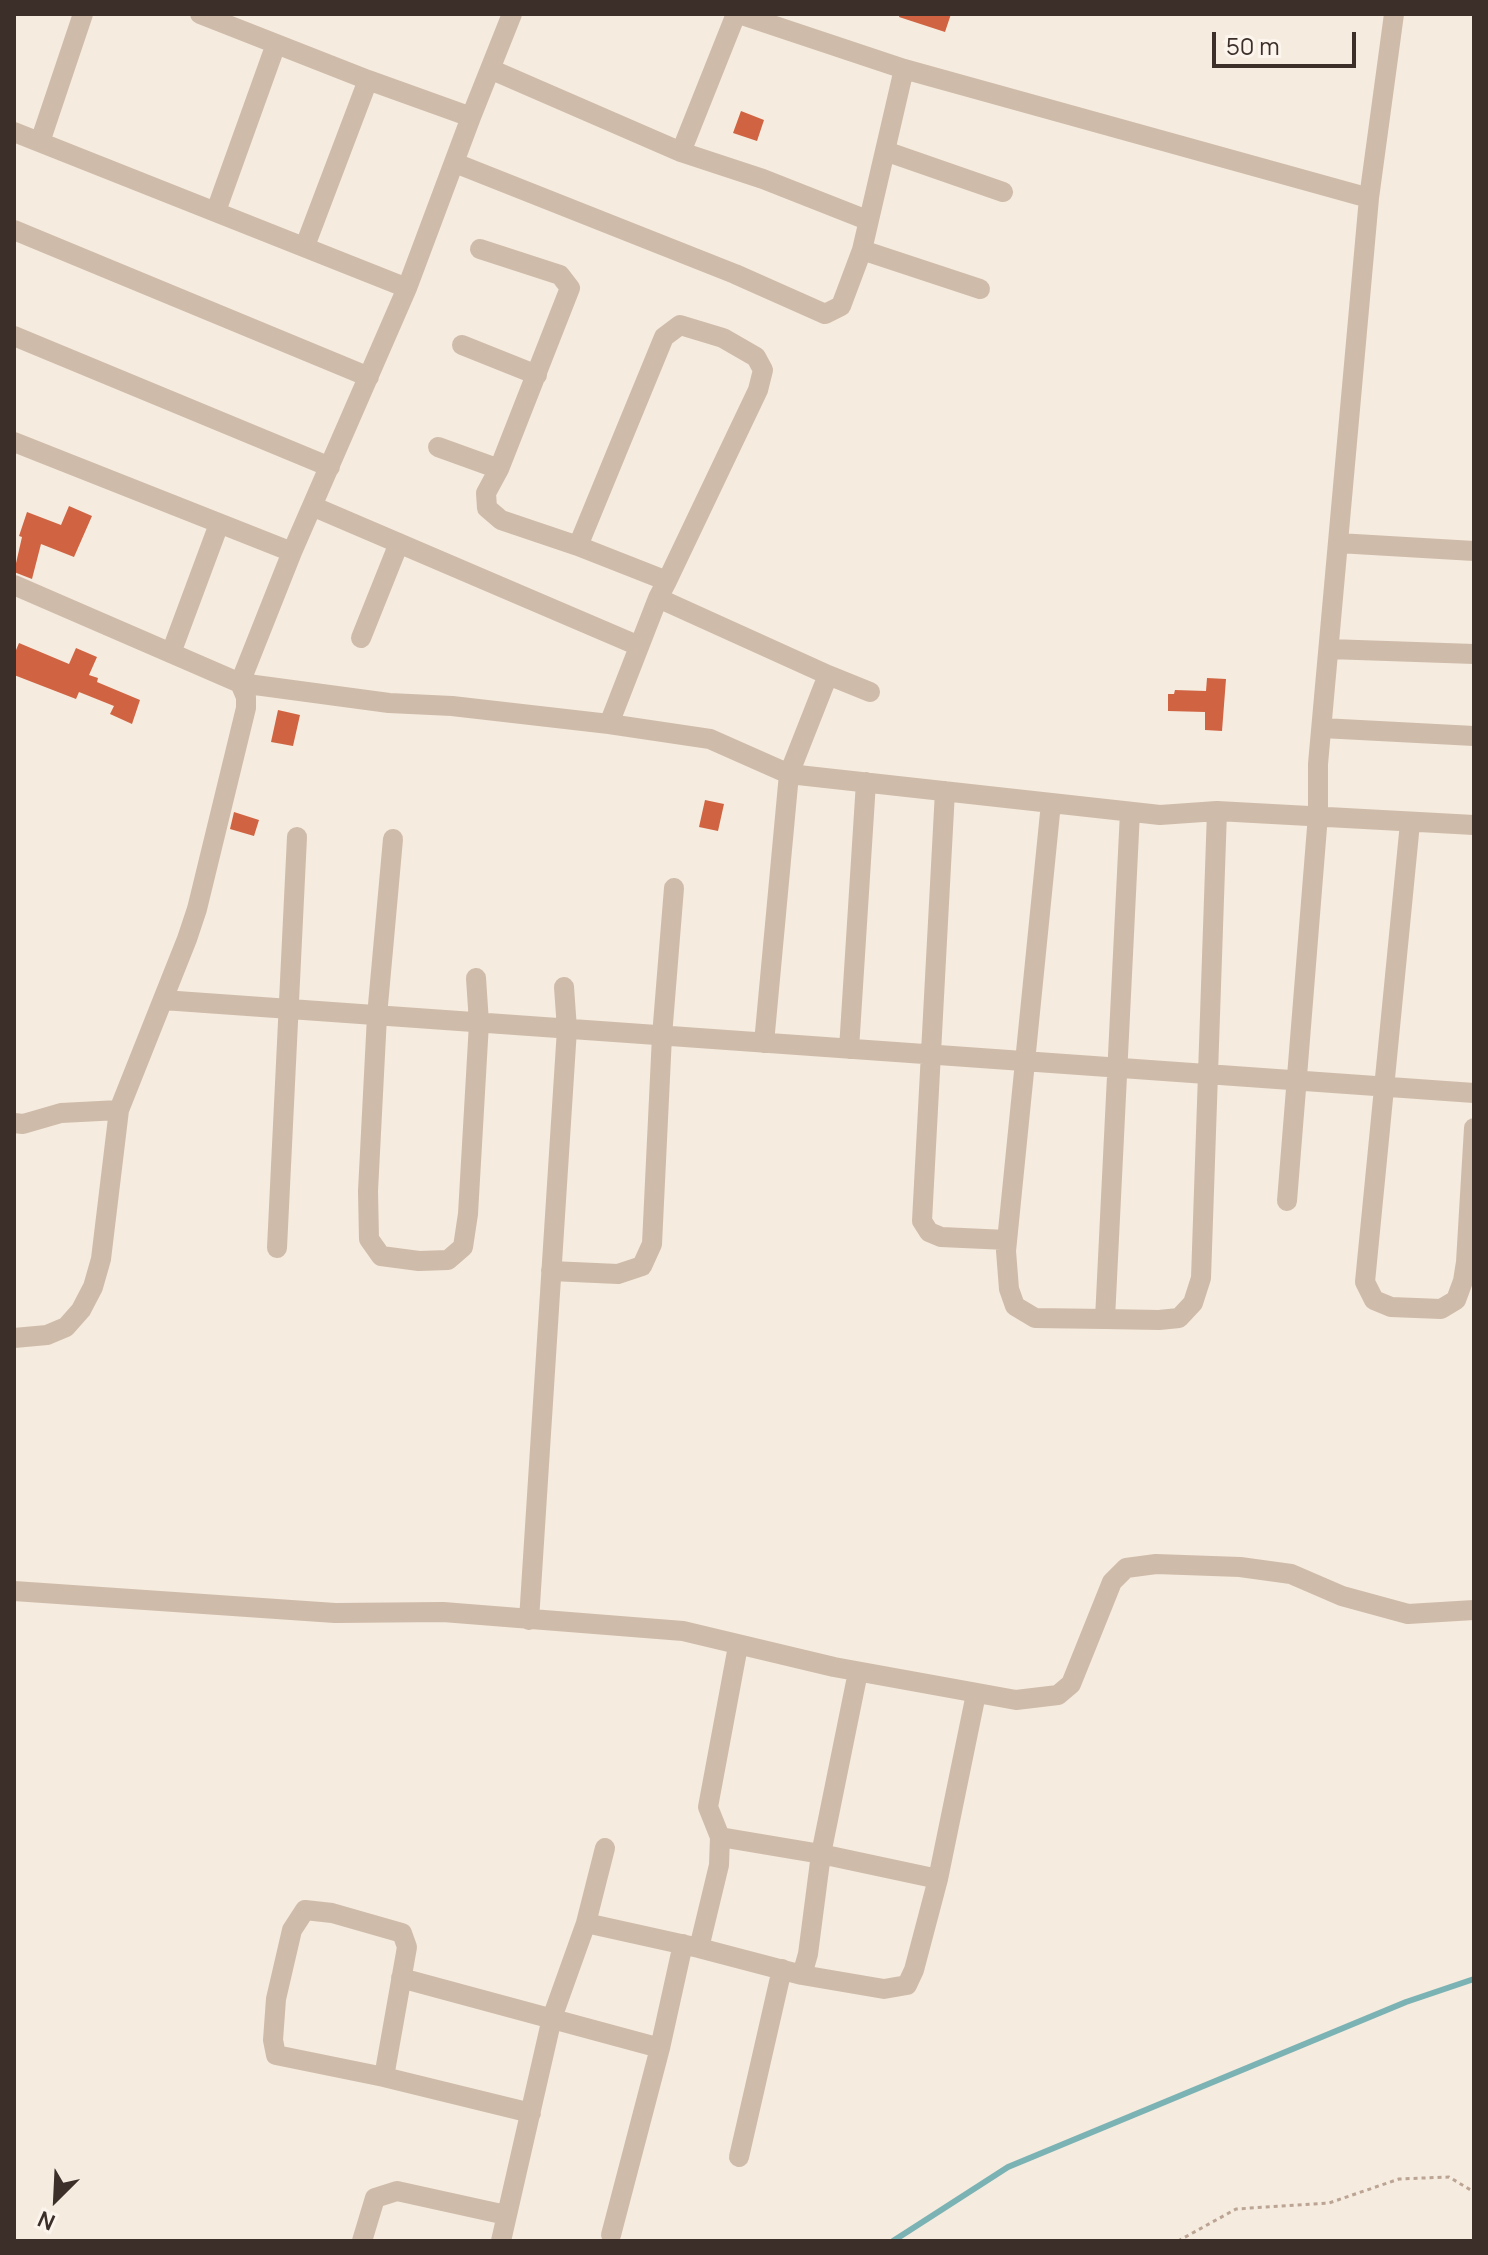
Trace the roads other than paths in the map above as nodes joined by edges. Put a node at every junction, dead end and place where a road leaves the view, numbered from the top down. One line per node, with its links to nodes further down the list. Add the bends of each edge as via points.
1 (83, 14): 12 (street)
2 (200, 14): 6 (street)
3 (512, 14): 7 (street)
4 (738, 14): 8 (street); 14 (street)
5 (1394, 14): 17 (street)
6 (276, 44): 9 (street); 18 (street)
7 (490, 69): 10 (street); 14 (street)
8 (904, 69): 13 (street); 17 (street)
9 (368, 80): 10 (street); 21 (street)
10 (471, 117): 15 (street)
11 (14, 132): 12 (street)
12 (40, 142): 18 (street)
13 (885, 151): 16 (street); 19 (street)
14 (681, 152): 19 (street)
15 (455, 163): 23 (street, via 825,314 841,306); 24 (street)
16 (1003, 192)
17 (1369, 198): 37 (street)
18 (216, 211): 21 (street)
19 (867, 220): 23 (street)
20 (14, 230): 29 (street)
21 (305, 246): 24 (street)
22 (480, 249): 28 (street, via 560,275 570,288)
23 (862, 250): 25 (street)
24 (407, 288): 29 (street)
25 (980, 289)
26 (14, 336): 32 (street)
27 (462, 345): 28 (street)
28 (537, 375): 33 (street)
29 (369, 377): 32 (street)
30 (14, 442): 35 (street)
31 (438, 447): 33 (street)
32 (330, 467): 34 (street)
33 (499, 469): 38 (street, via 486,493 487,508 501,520)
34 (312, 506): 36 (street); 40 (street)
35 (219, 524): 40 (street); 46 (street)
36 (399, 543): 43 (street); 44 (street)
37 (1338, 543): 39 (street); 45 (street)
38 (578, 546): 42 (street); 42 (street, via 664,337 680,325 723,338 756,357 763,370)
39 (1474, 551)
40 (292, 552): 49 (street)
41 (14, 585): 46 (street)
42 (662, 590): 44 (street); 48 (street)
43 (361, 638)
44 (639, 646): 51 (street)
45 (1329, 649): 47 (street); 52 (street)
46 (171, 653): 49 (street)
47 (1474, 654)
48 (828, 675): 50 (street); 54 (street)
49 (240, 683): 51 (street); 68 (street, via 246,708 197,909)
50 (870, 692)
51 (609, 724): 54 (street, via 710,739)
52 (1322, 728): 53 (street); 60 (street)
53 (1474, 736)
54 (789, 774): 55 (street); 74 (street)
55 (866, 782): 56 (street); 75 (street)
56 (945, 791): 57 (street); 76 (street)
57 (1051, 803): 59 (street); 77 (street)
58 (1217, 811): 59 (street); 60 (street); 79 (street)
59 (1130, 812): 78 (street)
60 (1318, 815): 61 (street); 80 (street)
61 (1410, 823): 62 (street); 81 (street)
62 (1474, 825)
63 (297, 837): 69 (street)
64 (393, 839): 70 (street)
65 (674, 888): 73 (street)
66 (476, 978): 71 (street)
67 (564, 987): 72 (street)
68 (163, 1000): 69 (street); 83 (street)
69 (288, 1009): 70 (street); 88 (street)
70 (377, 1016): 71 (street); 71 (street, via 369,1239 381,1256 419,1261 448,1260 463,1247)
71 (479, 1023): 72 (street)
72 (567, 1029): 73 (street); 89 (street)
73 (662, 1036): 74 (street); 89 (street, via 652,1244 642,1266 618,1274)
74 (764, 1043): 75 (street)
75 (849, 1049): 76 (street)
76 (930, 1055): 77 (street); 87 (street, via 922,1221 941,1237)
77 (1025, 1062): 78 (street); 87 (street)
78 (1115, 1068): 79 (street); 90 (street)
79 (1208, 1075): 80 (street); 90 (street, via 1201,1278 1193,1303 1179,1318)
80 (1297, 1081): 81 (street); 86 (street)
81 (1384, 1087): 82 (street); 85 (street, via 1365,1282 1374,1300 1391,1307 1441,1309 1456,1300 1466,1262)
82 (1474, 1093)
83 (119, 1110): 84 (street, via 61,1113); 91 (street, via 93,1287 66,1327)
84 (14, 1123)
85 (1474, 1128)
86 (1287, 1201)
87 (1007, 1240): 90 (street, via 1015,1306 1035,1318)
88 (277, 1248)
89 (551, 1271): 94 (street)
90 (1105, 1319)
91 (14, 1338)
92 (14, 1591): 94 (street)
93 (1474, 1610): 97 (street, via 1408,1614 1342,1596 1291,1574 1140,1565 1126,1568 1112,1582 1082,1662 1064,1691 1016,1700)
94 (529, 1620): 95 (street, via 683,1631)
95 (738, 1646): 96 (street); 98 (street, via 708,1807)
96 (858, 1672): 97 (street); 100 (street)
97 (976, 1694): 101 (street)
98 (720, 1837): 100 (street); 103 (street, via 719,1865)
99 (605, 1848): 102 (street)
100 (821, 1854): 101 (street); 104 (street, via 808,1954)
101 (938, 1879): 104 (street, via 907,1985 884,1989)
102 (586, 1923): 103 (street); 106 (street)
103 (691, 1946): 104 (street); 107 (street)
104 (792, 1972): 110 (street)
105 (401, 1978): 106 (street); 108 (street); 108 (street, via 407,1947 402,1933 305,1910 292,1930 276,1999 276,2055)
106 (552, 2018): 107 (street); 109 (street)
107 (660, 2048): 112 (street)
108 (384, 2077): 109 (street)
109 (531, 2113): 111 (street)
110 (739, 2157)
111 (506, 2215): 113 (street, via 397,2191 375,2198); 114 (street)
112 (611, 2235)
113 (362, 2241)
114 (501, 2241)

